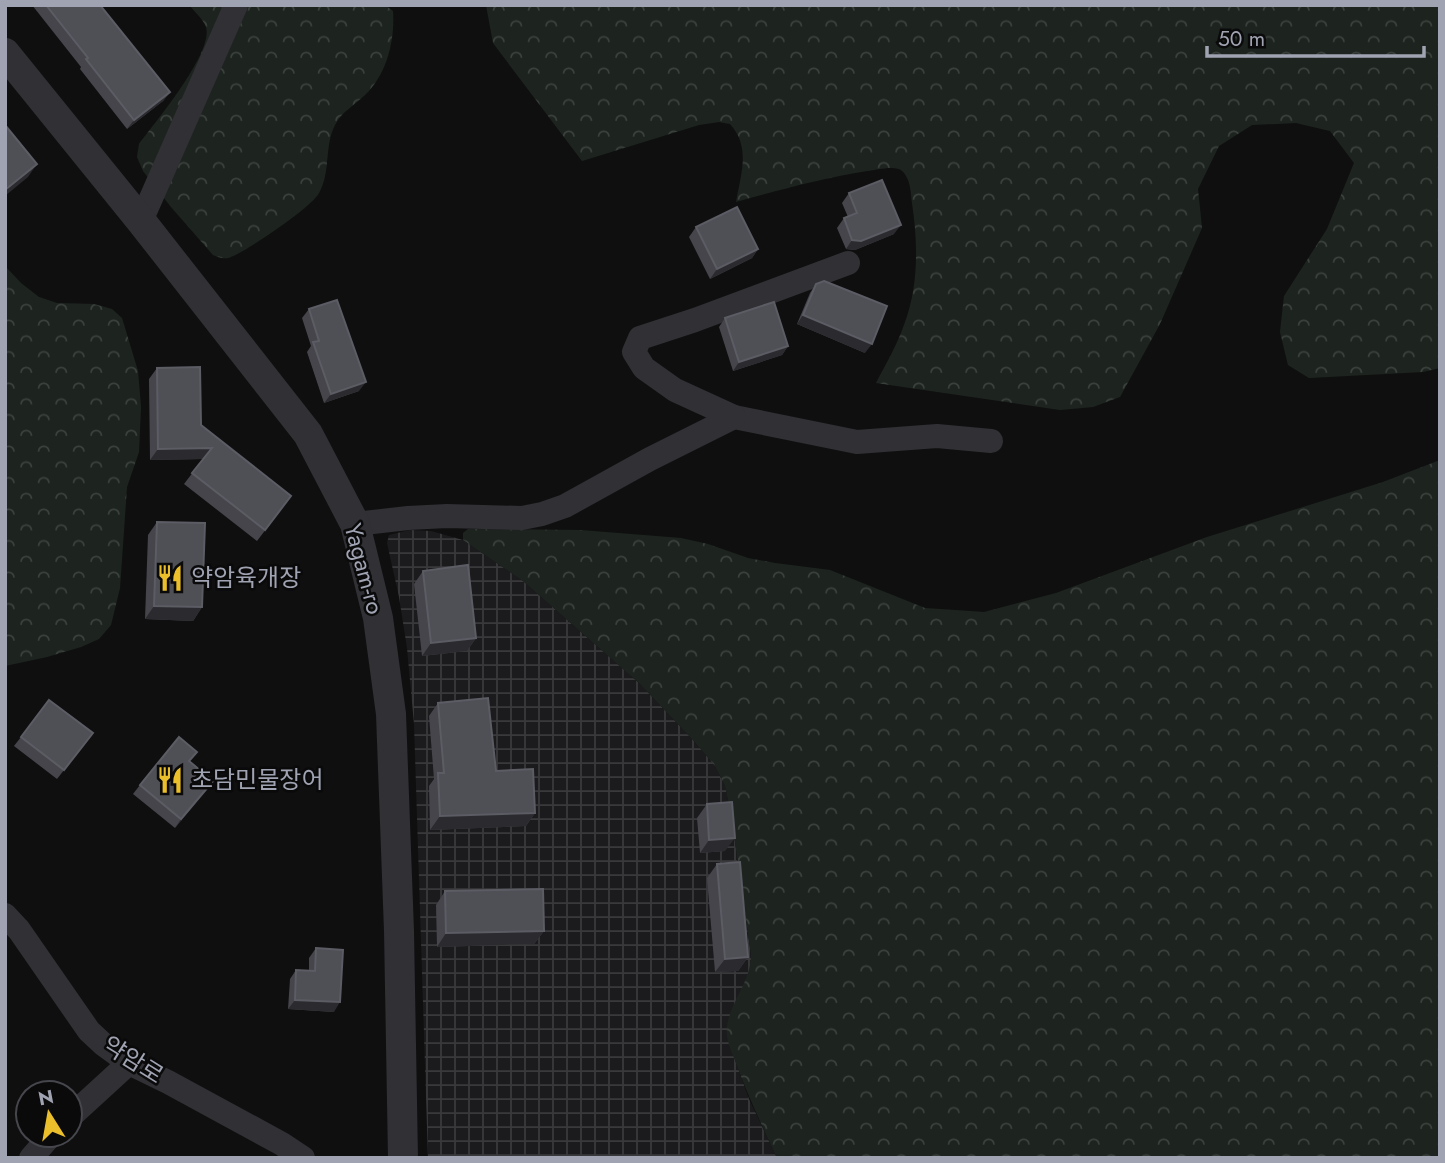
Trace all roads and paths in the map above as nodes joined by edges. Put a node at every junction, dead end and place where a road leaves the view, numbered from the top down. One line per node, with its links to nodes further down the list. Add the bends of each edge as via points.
1 (236, 5): 3 (street)
2 (5, 53): 3 (street, Yagam-ro)
3 (141, 221): 7 (street, Yagam-ro, via 307,434)
4 (848, 263): 5 (street, via 640,338 634,352 644,368 675,390)
5 (734, 416): 6 (street, via 857,442 937,436); 7 (street, via 542,514)
6 (991, 441)
7 (355, 524): 12 (street, Yagam-ro, via 378,618 391,713)
8 (5, 915): 9 (street, 약암로, via 89,1031)
9 (129, 1063): 10 (street); 11 (street, 약암로)
10 (84, 1104)
11 (303, 1158)
12 (403, 1158)

